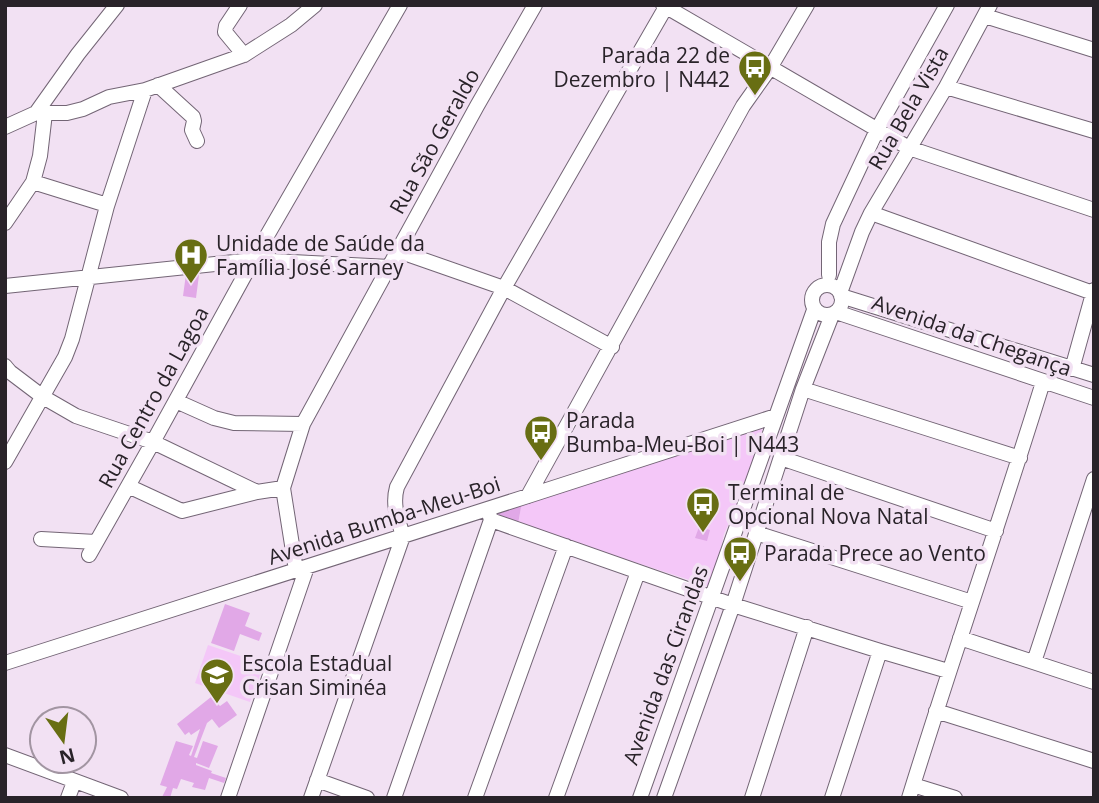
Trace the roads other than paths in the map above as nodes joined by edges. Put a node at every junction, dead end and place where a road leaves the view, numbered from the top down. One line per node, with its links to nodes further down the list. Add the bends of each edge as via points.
1 (117, 5): 15 (street)
2 (240, 5): 11 (street, via 225,32)
3 (315, 5): 11 (street)
4 (400, 5): 28 (street, Rua Centro da Lagoa)
5 (535, 5): 27 (street, Rua São Geraldo)
6 (807, 5): 12 (street)
7 (947, 5): 17 (street)
8 (665, 6): 12 (street); 33 (street)
9 (987, 11): 10 (street); 13 (street, Rua Bela Vista)
10 (1094, 50)
11 (244, 55): 14 (street)
12 (770, 68): 17 (street); 38 (street, via 743,106)
13 (946, 87): 18 (street); 20 (street, Rua Bela Vista)
14 (151, 88): 15 (street, via 67,113); 19 (street, via 193,117 191,130); 22 (street)
15 (40, 113): 16 (street); 21 (street, via 40,156)
16 (5, 127)
17 (877, 130): 20 (street); 31 (street, via 833,224)
18 (1094, 131)
19 (197, 141)
20 (909, 148): 23 (street); 24 (street, Rua Bela Vista)
21 (33, 182): 22 (street); 25 (street)
22 (107, 205): 30 (street)
23 (1094, 211)
24 (871, 213): 26 (street, Rua Bela Vista); 34 (street)
25 (5, 223)
26 (862, 232): 31 (street); 35 (street)
27 (398, 251): 29 (street, Rua São Geraldo); 33 (street)
28 (253, 260): 29 (street); 30 (street); 47 (street, Rua Centro da Lagoa)
29 (390, 267): 49 (street, Rua São Geraldo)
30 (88, 278): 32 (street); 45 (street, via 65,357)
31 (826, 280): 35 (street); 36 (street, via 813,295)
32 (5, 286)
33 (504, 288): 38 (street); 62 (street, via 397,487 394,507)
34 (1093, 291): 41 (street)
35 (840, 294): 37 (street, via 841,306); 39 (street, Avenida da Chegança)
36 (814, 310): 37 (street, via 821,315); 48 (street, Avenida das Cirandas)
37 (834, 313): 43 (street, Avenida da Chegança); 44 (street, Avenida das Cirandas)
38 (612, 347): 58 (street)
39 (1040, 358): 41 (street, Avenida da Chegança); 43 (street)
40 (5, 366): 45 (street)
41 (1065, 367): 42 (street, Avenida da Chegança); 43 (street)
42 (1094, 375)
43 (1043, 382): 46 (street, Avenida da Chegança); 52 (street)
44 (803, 388): 51 (street, Avenida das Cirandas); 52 (street)
45 (43, 397): 50 (street, via 76,416); 53 (street)
46 (1094, 398)
47 (176, 401): 49 (street, via 234,423); 50 (street, Rua Centro da Lagoa)
48 (776, 415): 58 (street, Avenida Bumba-Meu-Boi); 67 (street, Avenida das Cirandas)
49 (303, 424): 56 (street, Rua São Geraldo)
50 (153, 442): 55 (street, Rua Centro da Lagoa); 57 (street)
51 (781, 458): 60 (street); 61 (street, Avenida das Cirandas)
52 (1020, 458): 60 (street)
53 (5, 462)
54 (1094, 479): 73 (street)
55 (128, 486): 57 (street, via 182,511); 63 (street, Rua Centro da Lagoa, via 92,549)
56 (283, 488): 57 (street); 65 (street, Rua São Geraldo)
57 (257, 492)
58 (528, 496): 59 (street, Avenida Bumba-Meu-Boi)
59 (489, 514): 62 (street, Avenida Bumba-Meu-Boi); 64 (street); 88 (street)
60 (996, 531): 68 (street)
61 (756, 533): 68 (street); 69 (street, Avenida das Cirandas)
62 (403, 536): 65 (street, Avenida Bumba-Meu-Boi); 80 (street)
63 (41, 539)
64 (566, 546): 66 (street); 89 (street)
65 (302, 569): 74 (street, Avenida Bumba-Meu-Boi); 85 (street)
66 (638, 572): 67 (street); 90 (street)
67 (712, 597): 69 (street); 91 (street, Avenida das Cirandas)
68 (972, 602): 71 (street)
69 (733, 605): 70 (street); 92 (street, Avenida das Cirandas)
70 (807, 627): 72 (street); 93 (street)
71 (960, 638): 73 (street); 75 (street)
72 (880, 651): 75 (street); 94 (street)
73 (1034, 662): 76 (street)
74 (5, 663)
75 (948, 671): 77 (street)
76 (1094, 682)
77 (936, 711): 79 (street); 82 (street)
78 (5, 755): 81 (street)
79 (1094, 761)
80 (317, 780): 86 (street); 87 (street)
81 (74, 782): 83 (street); 84 (street)
82 (911, 791): 95 (street)
83 (68, 798)
84 (121, 798)
85 (228, 798)
86 (311, 798)
87 (367, 798)
88 (394, 798)
89 (475, 798)
90 (556, 798)
91 (640, 798)
92 (664, 798)
93 (752, 798)
94 (831, 798)
95 (955, 798)

